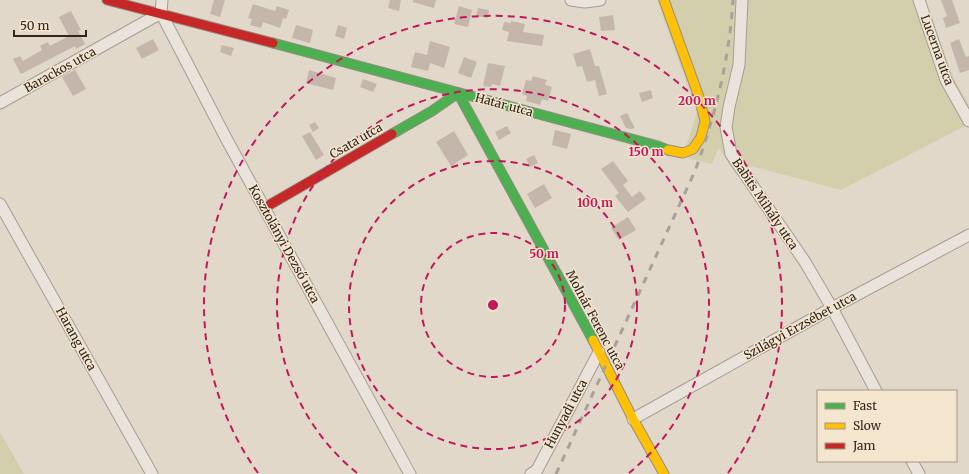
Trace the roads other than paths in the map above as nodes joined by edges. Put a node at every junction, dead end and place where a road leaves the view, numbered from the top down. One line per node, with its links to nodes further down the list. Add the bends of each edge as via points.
1 (107, 0): 8 (street, Határ utca)
2 (162, 0): 8 (street)
3 (571, 0): 4 (street)
4 (600, 0)
5 (664, 0): 9 (street, Határ utca, via 705,120 704,129 694,150 681,154 668,151 658,146)
6 (742, 0): 15 (street, Babits Mihály utca, via 739,65 726,127 731,154 805,262)
7 (919, 0): 11 (street, Lucerna utca, via 946,80)
8 (161, 13): 9 (street, Határ utca); 10 (street, Barackos utca); 13 (street, Kosztolányi Dezső utca)
9 (458, 93): 13 (street, Csata utca, via 432,111); 16 (street, Molnár Ferenc utca)
10 (0, 103)
11 (969, 121)
12 (0, 204): 20 (street, Harang utca)
13 (264, 208): 21 (street, Kosztolányi Dezső utca)
14 (969, 235): 15 (street, Szilágyi Erzsébet utca)
15 (832, 308): 17 (street, Babits Mihály utca); 18 (street, Szilágyi Erzsébet utca)
16 (599, 352): 18 (street, Molnár Ferenc utca); 22 (street, Hunyadi utca, via 537,470)
17 (875, 390)
18 (633, 419): 23 (street, Molnár Ferenc utca)
19 (913, 462): 24 (street)
20 (152, 474)
21 (410, 474)
22 (531, 474)
23 (664, 474)
24 (919, 474)

